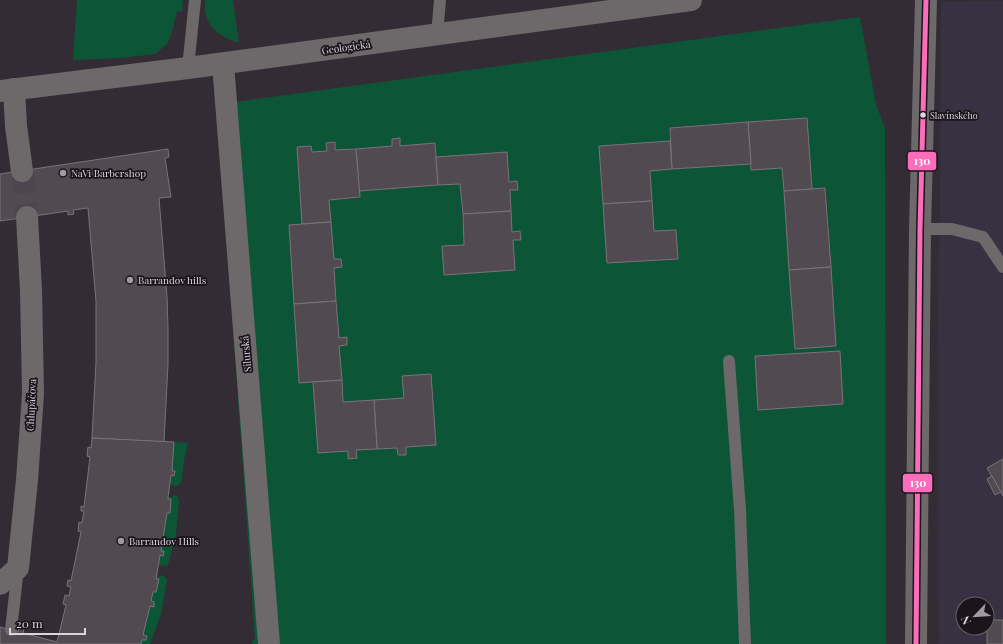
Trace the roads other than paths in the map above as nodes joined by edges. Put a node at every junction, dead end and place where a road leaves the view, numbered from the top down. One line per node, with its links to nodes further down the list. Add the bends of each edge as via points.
1 (195, 0): 7 (lane)
2 (440, 0): 5 (lane)
3 (691, 0): 5 (street, Geologická)
4 (926, 0): 11 (street)
5 (437, 35): 6 (street, Geologická)
6 (223, 64): 7 (street, Geologická); 17 (street, Silurská)
7 (188, 68): 8 (street, Geologická)
8 (7, 90): 9 (street, via 16,126)
9 (22, 171)
10 (27, 217): 14 (street, Chlupáčova, via 33,394)
11 (920, 229): 12 (lane, via 952,229 983,237); 19 (street)
12 (1003, 267)
13 (729, 361): 18 (lane, via 740,510)
14 (18, 568): 15 (street); 16 (lane)
15 (0, 586)
16 (11, 630)
17 (269, 644)
18 (745, 644)
19 (916, 644)

